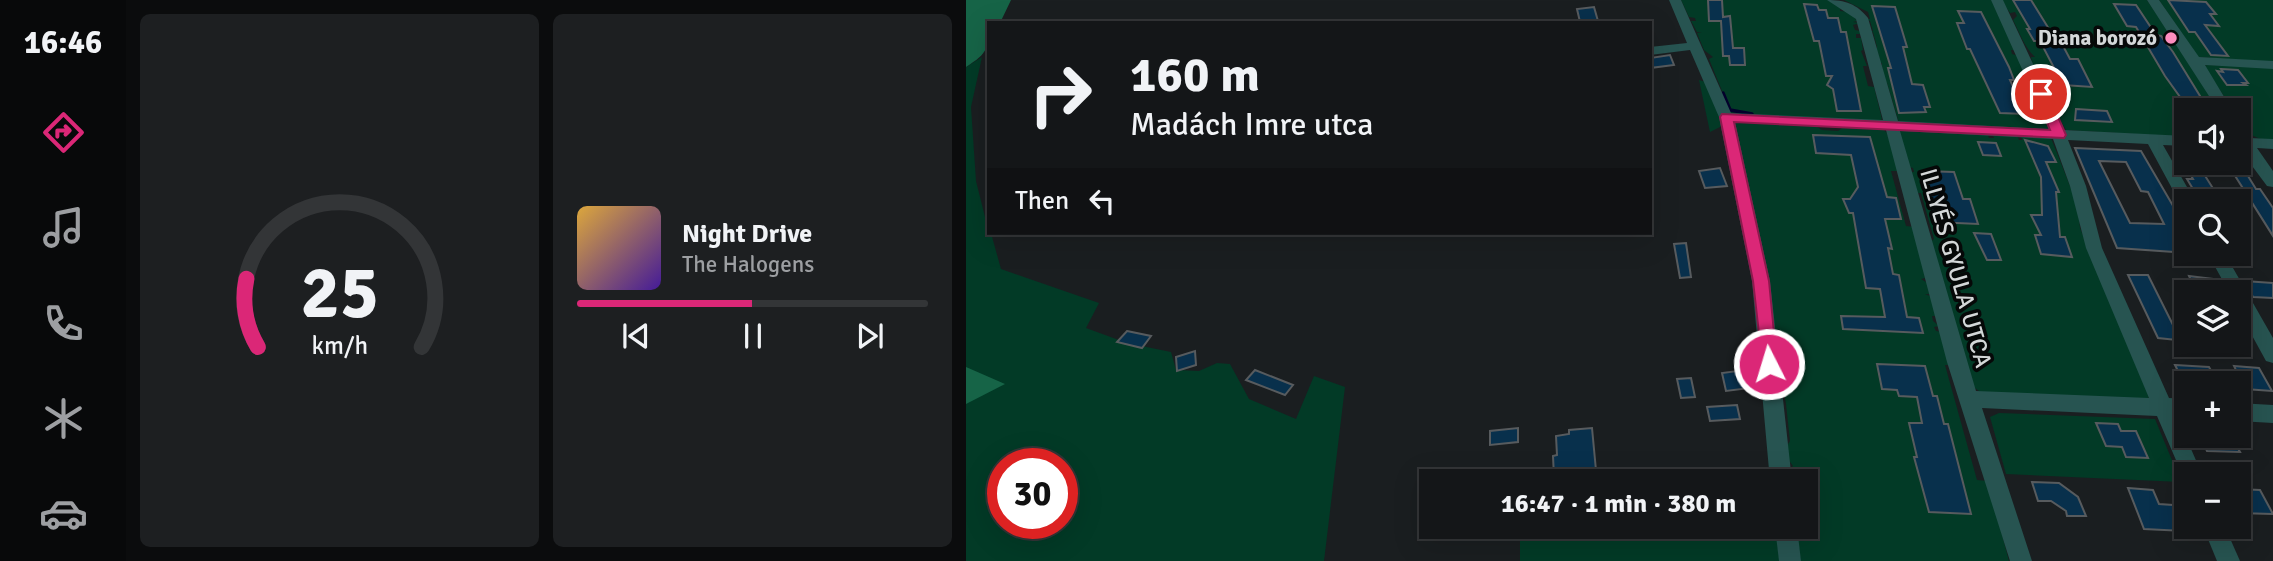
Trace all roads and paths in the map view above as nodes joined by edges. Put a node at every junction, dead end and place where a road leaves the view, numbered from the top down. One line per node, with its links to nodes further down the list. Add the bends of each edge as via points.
1 (1675, 0): 5 (street)
2 (1833, 0): 11 (street, ILLYÉS GYULA UTCA, via 1862,18)
3 (1997, 0): 12 (street)
4 (2153, 0): 7 (street)
5 (1695, 46): 6 (street); 10 (street)
6 (1652, 51)
7 (2195, 61): 8 (street); 9 (street)
8 (2273, 65)
9 (2218, 98)
10 (1727, 117): 11 (street); 28 (street, via 1761,281)
11 (1889, 125): 12 (street); 22 (street, ILLYÉS GYULA UTCA)
12 (2059, 135): 13 (street); 23 (street, via 2094,248)
13 (2153, 140): 14 (street); 19 (street)
14 (2174, 141)
15 (2251, 141): 16 (street)
16 (2273, 144)
17 (2251, 153): 18 (street)
18 (2273, 182)
19 (2180, 189)
20 (2251, 316): 21 (street)
21 (2273, 355)
22 (1968, 399): 23 (street); 32 (street, ILLYÉS GYULA UTCA)
23 (2163, 407): 24 (street); 27 (street)
24 (2174, 407)
25 (2251, 413): 26 (street)
26 (2273, 414)
27 (2187, 462)
28 (1780, 469)
29 (1787, 539): 31 (street)
30 (2219, 539): 33 (street)
31 (1790, 561)
32 (2021, 561)
33 (2229, 561)

